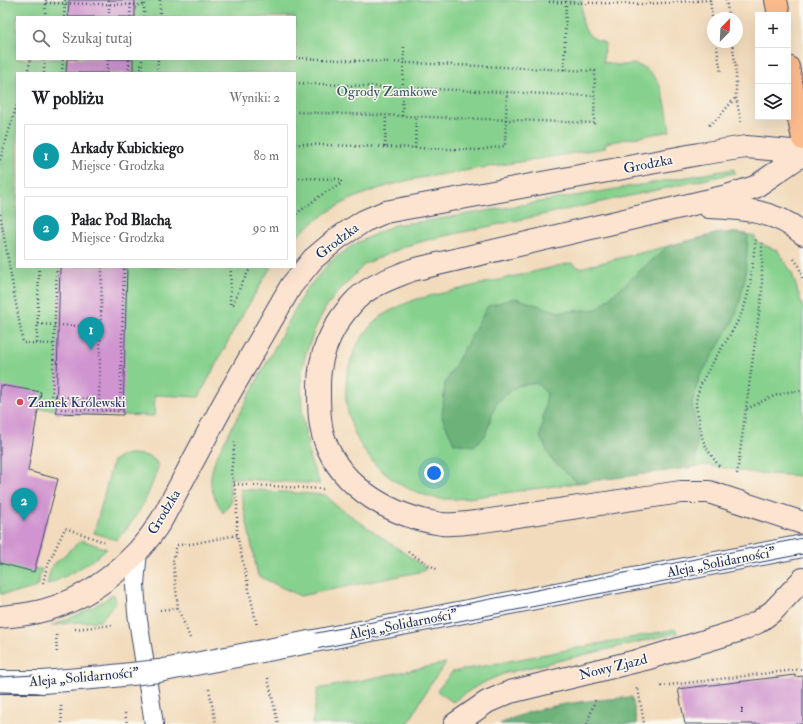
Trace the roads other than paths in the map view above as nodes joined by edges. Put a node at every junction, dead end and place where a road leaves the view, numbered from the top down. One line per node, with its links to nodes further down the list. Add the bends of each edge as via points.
1 (776, 0): 2 (main road)
2 (778, 12)
3 (791, 81): 4 (main road)
4 (803, 139)
5 (803, 153): 6 (main road, via 755,187); 10 (main road, Grodzka, via 746,147 699,154 385,212 364,221 313,259 291,286 225,401 162,519)
6 (688, 205): 7 (main road, via 728,208 772,216 785,221); 8 (main road, via 412,270 366,292 351,304 335,326 324,351 319,396 324,440 337,466 360,489 378,502 391,510 444,524 476,522 681,492 709,492)
7 (803, 234)
8 (803, 523)
9 (803, 546): 13 (street, Aleja „Solidarności”, bridge, via 159,671 42,682)
10 (138, 550): 12 (main road, Grodzka, via 99,585 70,601 38,612); 14 (lane, via 135,585 137,613)
11 (803, 578): 15 (main road, Nowy Zjazd, via 773,611 741,630 649,658 510,692 487,702)
12 (0, 617)
13 (0, 682)
14 (154, 724)
15 (455, 724)

